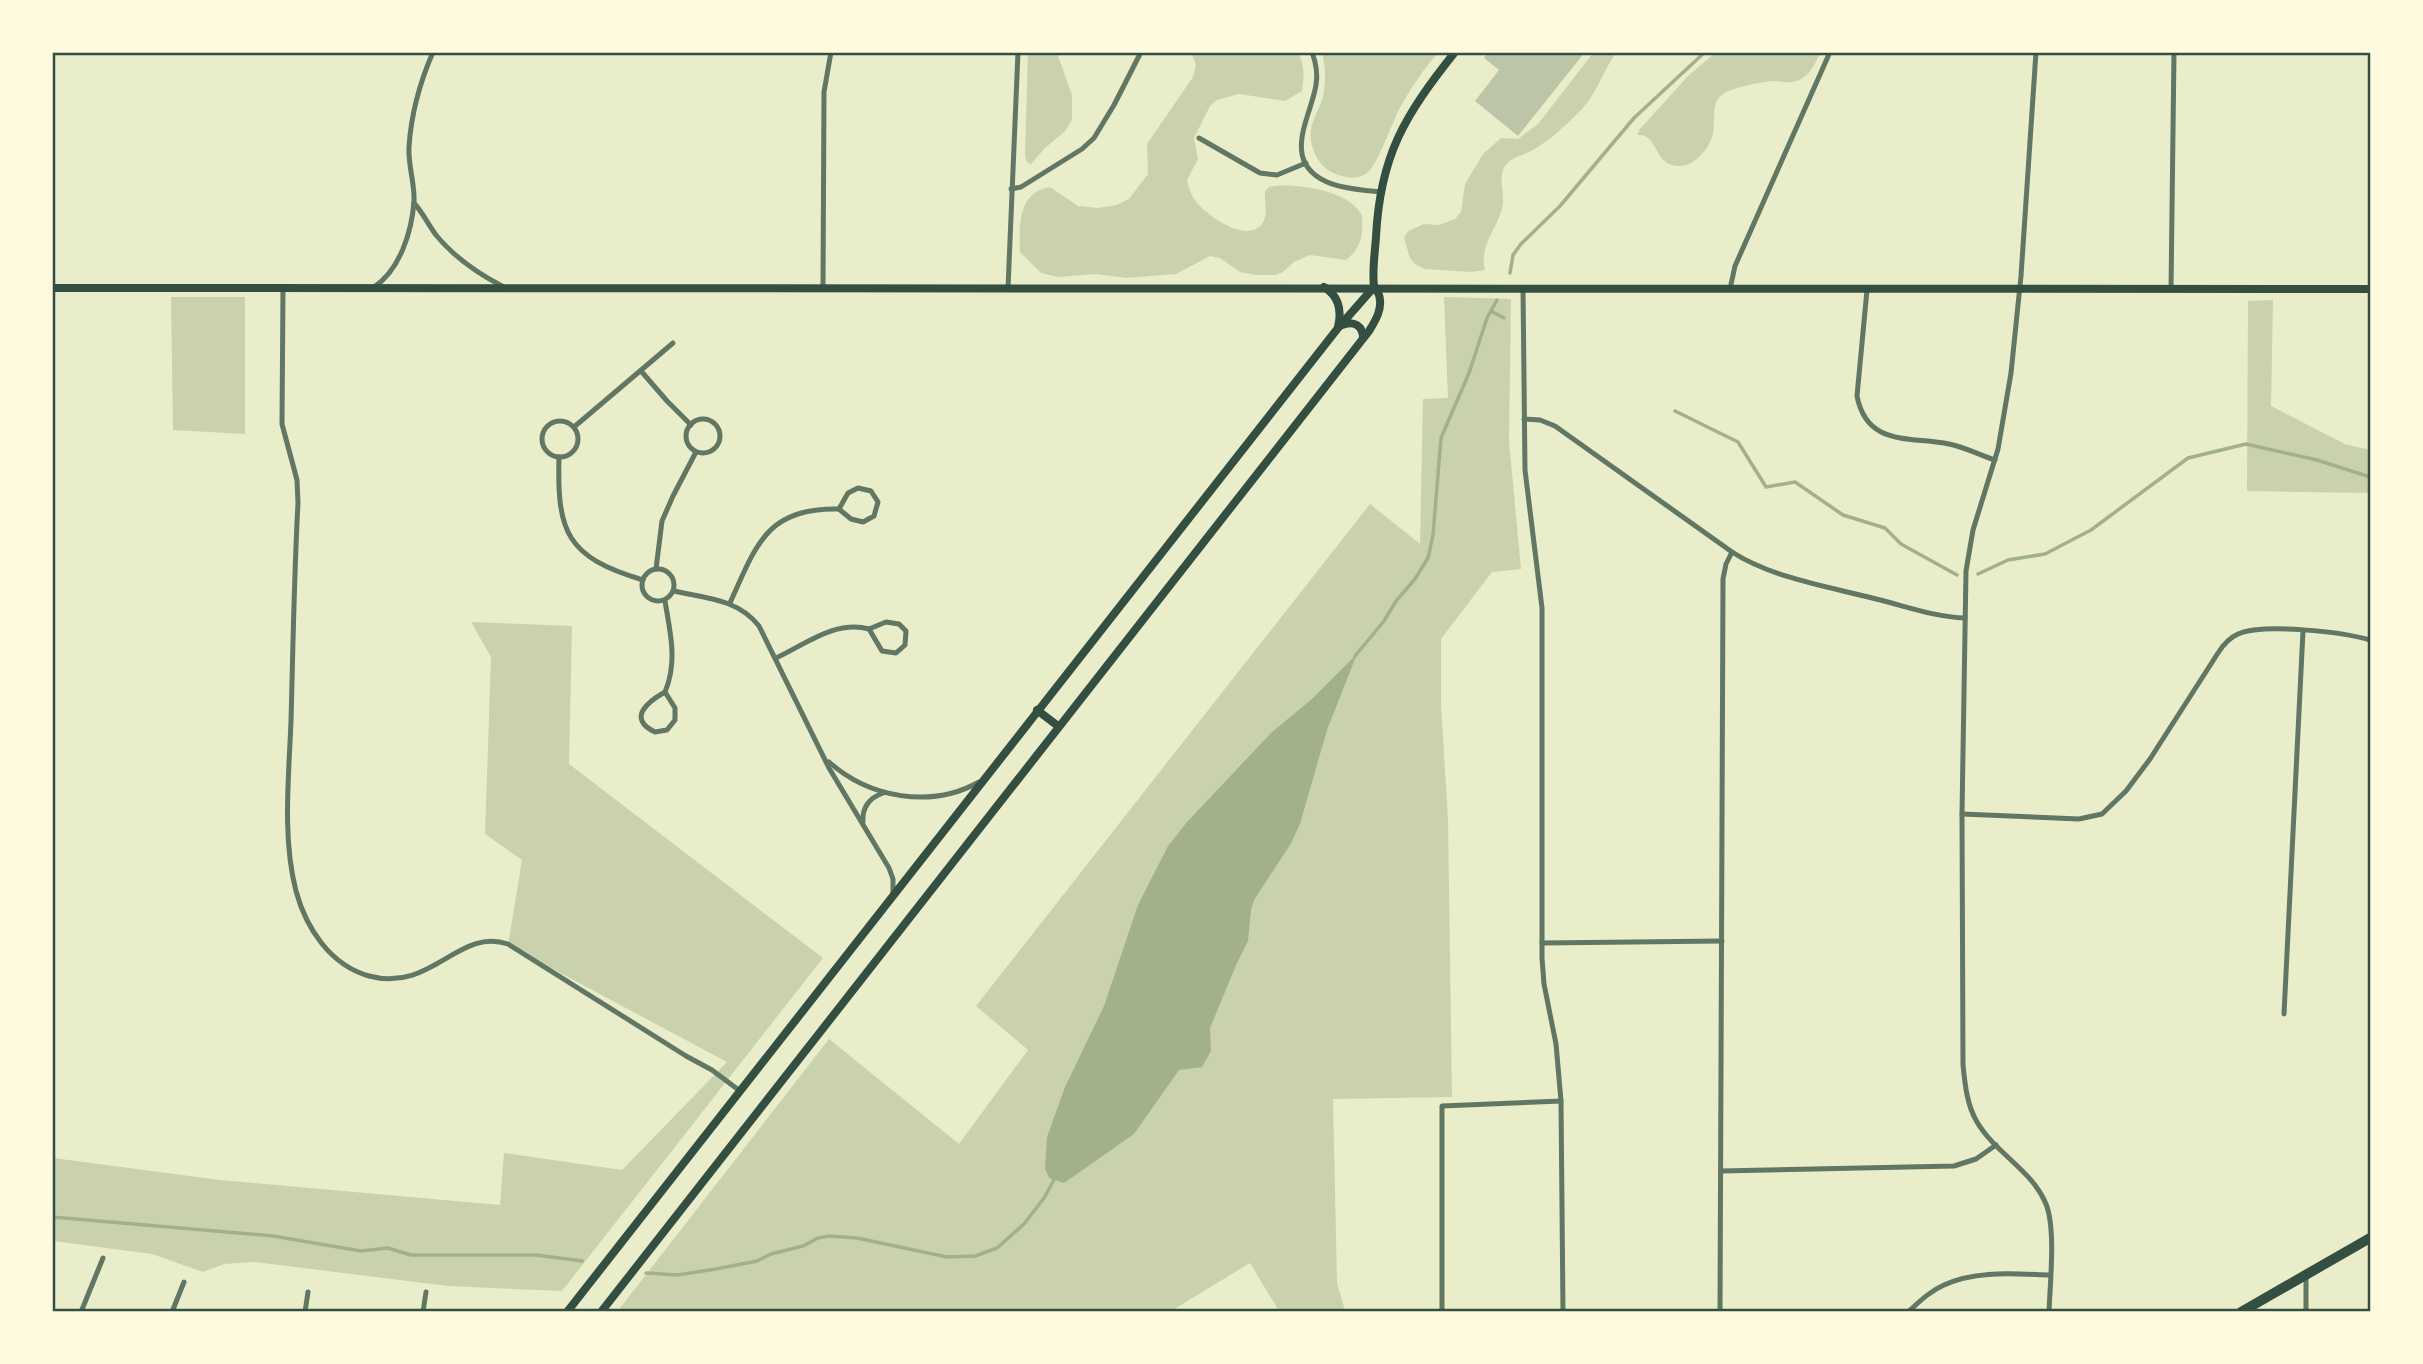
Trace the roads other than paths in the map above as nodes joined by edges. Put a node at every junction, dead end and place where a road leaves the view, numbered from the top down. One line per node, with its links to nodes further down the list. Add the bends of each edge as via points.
1 (433, 52): 14 (street, via 418,93 410,137)
2 (831, 52): 20 (street, via 824,92)
3 (1018, 52): 12 (street)
4 (1141, 52): 12 (street, via 1090,142)
5 (1312, 52): 11 (street, via 1317,81 1302,129)
6 (1455, 52): 13 (main road, via 1404,123 1390,153)
7 (1830, 52): 25 (street, via 1735,266)
8 (2036, 52): 23 (street)
9 (2174, 52): 28 (street)
10 (1199, 138): 11 (street, via 1260,173 1277,175)
11 (1306, 163): 13 (street, via 1329,183)
12 (1011, 189): 21 (street)
13 (1381, 192): 18 (main road)
14 (414, 203): 15 (street, via 452,252); 16 (street, via 402,251)
15 (502, 286): 16 (main road); 20 (main road)
16 (374, 287): 24 (main road)
17 (1324, 287): 18 (main road); 21 (main road); 29 (main road, via 1338,302)
18 (1374, 287): 22 (main road); 29 (main road); 30 (main road, via 1380,307)
19 (52, 288): 24 (main road)
20 (824, 288): 21 (main road)
21 (1008, 288)
22 (1523, 288): 25 (main road); 33 (street)
23 (2020, 288): 27 (main road); 28 (main road); 38 (street)
24 (283, 289): 63 (street, via 282,424 298,495 290,847 296,892 312,930 343,964 385,979 425,971 477,943 508,944)
25 (1731, 289): 27 (main road)
26 (2371, 289): 28 (main road)
27 (1867, 290): 38 (street, via 1857,396 1869,423 1891,437 1950,444)
28 (2171, 290)
29 (1338, 328): 30 (main road, via 1354,323); 52 (main road)
30 (1363, 338): 53 (main road)
31 (673, 343): 32 (street)
32 (641, 371): 34 (street); 35 (street)
33 (1524, 419): 40 (street, via 1540,420 1561,430); 61 (street, via 1526,484 1542,608)
34 (691, 425): 36 (street, via 687,441); 36 (street, via 706,420 720,433 714,450)
35 (574, 427): 37 (street, via 576,447); 37 (street, via 558,421 545,429 544,446)
36 (696, 452): 41 (street, via 662,521)
37 (559, 457): 42 (street, via 559,507 573,542 601,564)
38 (1995, 460): 46 (street, via 1970,544)
39 (839, 509): 39 (street, via 848,493 858,488 872,492 878,502 876,513 863,522); 45 (street, via 794,515 766,534)
40 (1732, 552): 46 (street, via 1752,564 1815,583); 60 (street, via 1723,579)
41 (656, 569): 42 (street); 43 (street, via 669,576)
42 (643, 580): 44 (street, via 647,594)
43 (674, 591): 44 (street); 45 (street)
44 (664, 601): 51 (street, via 673,660)
45 (730, 603): 50 (street, via 754,620)
46 (1965, 618): 57 (street)
47 (869, 629): 47 (street, via 897,622 905,629 904,648 885,652); 50 (street, via 838,628)
48 (2303, 631): 49 (street); 57 (street, via 2255,630 2230,639 2134,781 2102,814 2079,819); 62 (street)
49 (2371, 640)
50 (776, 658): 54 (street)
51 (665, 692): 51 (street, via 675,708 675,720 667,730 652,731 643,722 642,711 648,701)
52 (1037, 710): 53 (main road); 55 (main road)
53 (1058, 726): 79 (main road)
54 (824, 758): 56 (street, via 852,779); 58 (street)
55 (981, 782): 56 (street, via 940,796); 59 (main road)
56 (887, 793): 58 (street, via 866,805)
57 (1962, 814): 65 (street, via 1964,1075 1973,1115)
58 (863, 824): 59 (street, via 891,873)
59 (893, 894): 63 (main road)
60 (1722, 941): 61 (street); 66 (street)
61 (1542, 943): 64 (street)
62 (2284, 1014)
63 (740, 1091): 78 (main road)
64 (1561, 1101): 80 (street, via 1442,1106); 81 (street)
65 (1996, 1144): 66 (street, via 1976,1159 1954,1166); 70 (street, via 2031,1178 2048,1208)
66 (1721, 1171): 82 (street)
67 (2371, 1238): 69 (highway)
68 (103, 1258): 74 (street)
69 (2306, 1274): 85 (highway); 86 (street)
70 (2050, 1275): 83 (street, via 1962,1278 1935,1290); 84 (street)
71 (184, 1282): 75 (street)
72 (308, 1292): 76 (street)
73 (426, 1292): 77 (street)
74 (81, 1311)
75 (172, 1311)
76 (305, 1311)
77 (423, 1311)
78 (567, 1311)
79 (601, 1311)
80 (1442, 1311)
81 (1563, 1311)
82 (1720, 1311)
83 (1908, 1311)
84 (2049, 1311)
85 (2241, 1311)
86 (2306, 1311)

